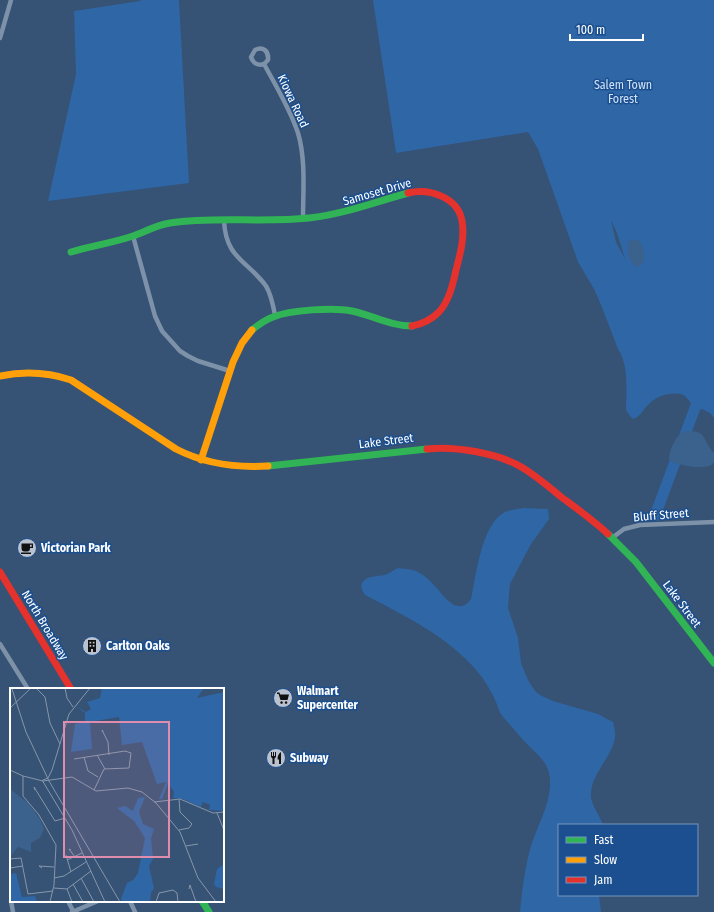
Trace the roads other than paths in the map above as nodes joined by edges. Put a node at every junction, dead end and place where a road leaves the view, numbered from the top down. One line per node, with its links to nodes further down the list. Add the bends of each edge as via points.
1 (11, 0): 2 (street)
2 (0, 38)
3 (264, 64): 4 (street, Kiowa Road, via 290,114 301,145)
4 (303, 219): 5 (street, Samoset Drive); 8 (street, Samoset Drive, via 347,212 413,192 424,191 441,196 457,209 462,220 462,242 452,286 440,312 420,324 392,323 354,311 332,308)
5 (224, 221): 6 (street, Samoset Drive, via 165,224); 8 (street, via 228,244 236,256 265,285)
6 (133, 236): 7 (street, Samoset Drive); 9 (street, via 155,316 162,331 188,356)
7 (71, 252)
8 (275, 315): 9 (street, Samoset Drive, via 254,328 246,337)
9 (230, 371): 11 (street, Samoset Drive)
10 (0, 376): 11 (street, Lake Street, via 30,371 71,380 169,445)
11 (201, 460): 13 (street, Lake Street, via 230,466 266,466 433,448 488,455 530,472)
12 (714, 522): 13 (street, Bluff Street, via 640,525 624,529)
13 (612, 538): 17 (street, Lake Street, via 636,561)
14 (0, 572): 19 (street, North Broadway)
15 (0, 644): 16 (street)
16 (2, 652): 18 (street)
17 (714, 663)
18 (27, 688)
19 (70, 688)
20 (11, 902): 25 (street)
21 (68, 902): 26 (street)
22 (96, 902): 26 (street)
23 (130, 902): 27 (street)
24 (203, 902): 28 (street)
25 (13, 912)
26 (73, 912)
27 (135, 912)
28 (209, 912)

